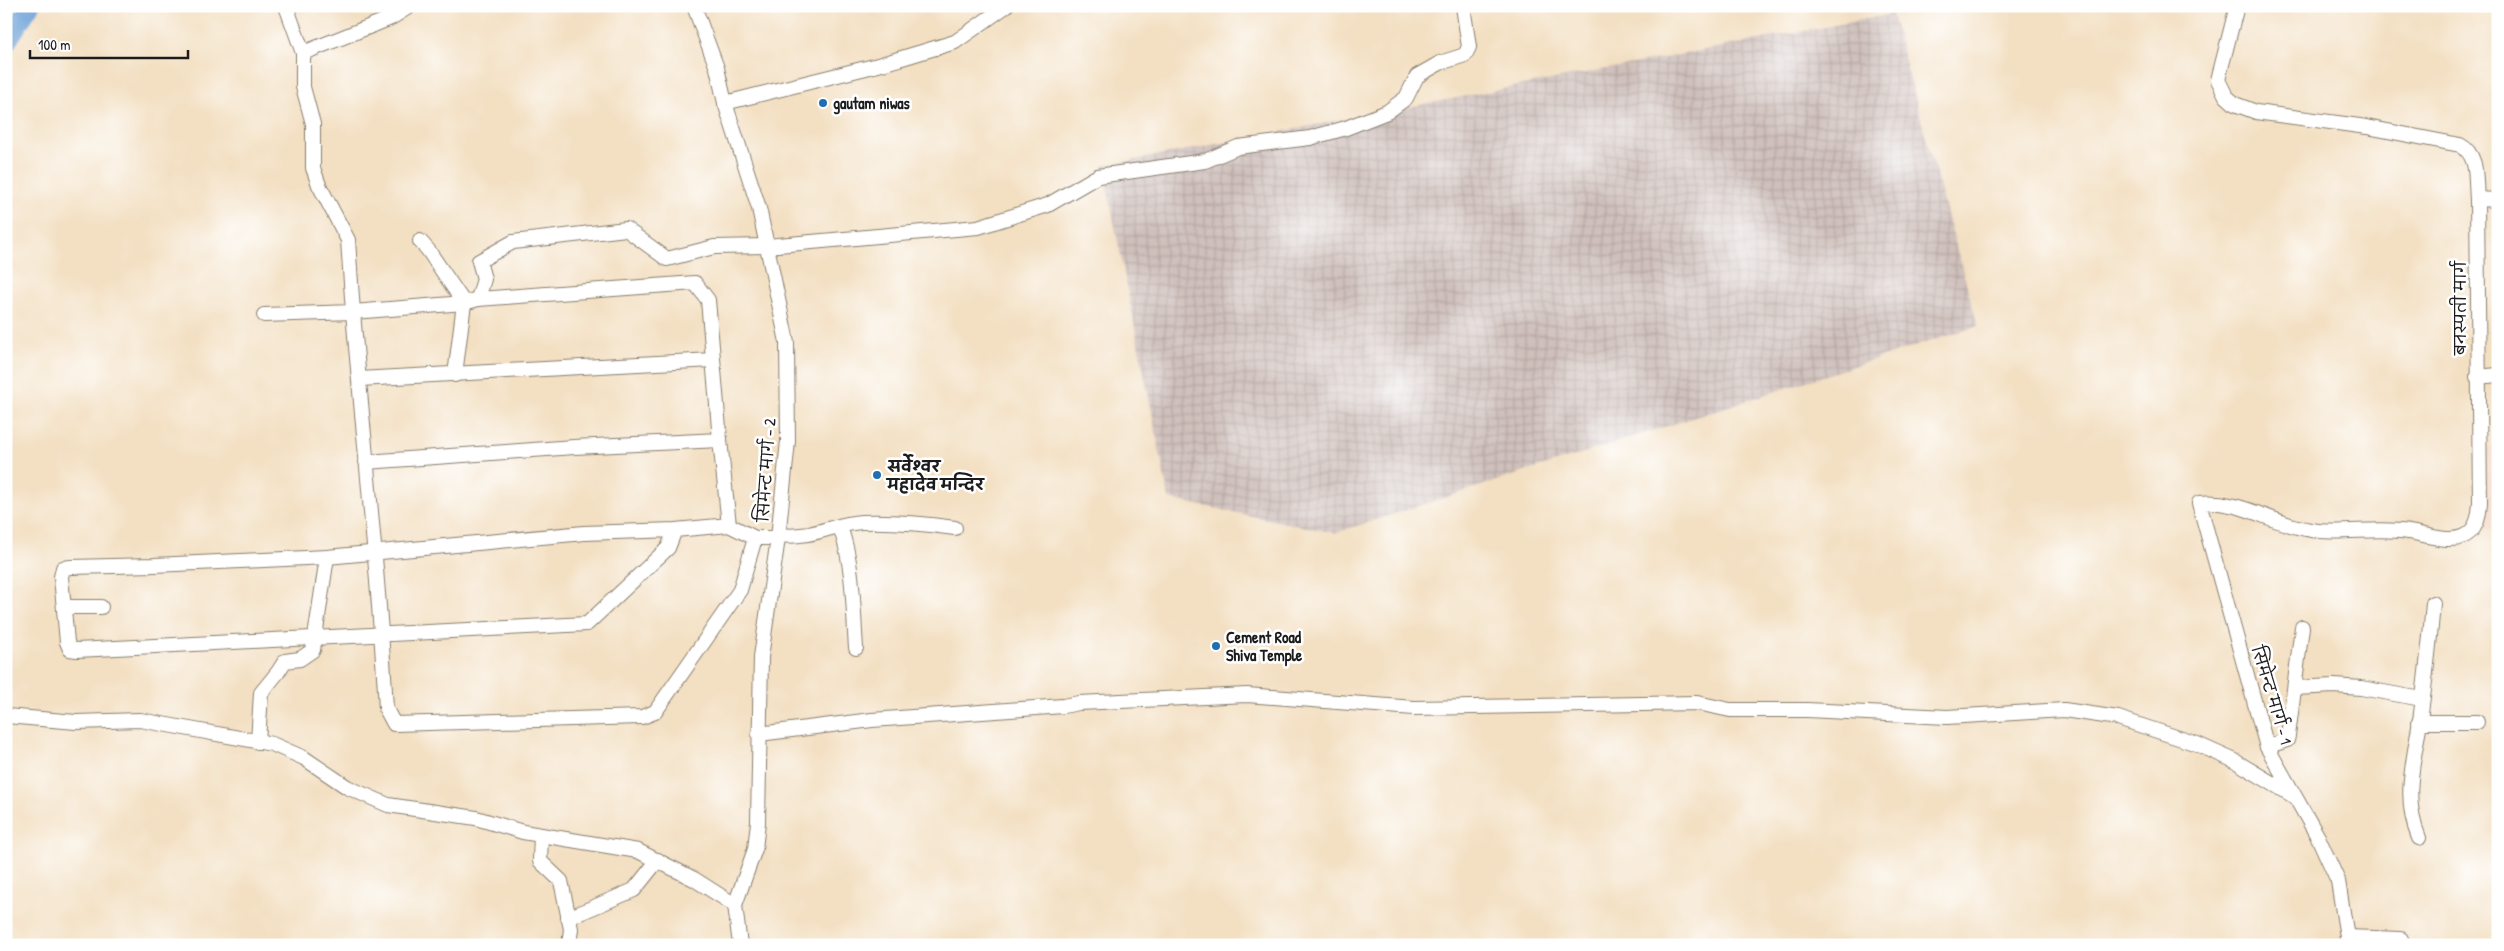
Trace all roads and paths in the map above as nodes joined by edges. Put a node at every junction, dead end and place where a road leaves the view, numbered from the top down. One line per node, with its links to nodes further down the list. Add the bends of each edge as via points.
1 (286, 6): 7 (street)
2 (410, 6): 7 (street, via 391,18)
3 (694, 6): 8 (street, सिमेन्ट मार्ग - 2, via 717,68)
4 (1006, 6): 8 (street, via 954,42 882,64)
5 (1463, 6): 12 (street, via 1469,47 1465,55 1440,63 1417,76 1406,98 1387,112 1346,128 1310,138 1238,147 1204,161 1098,176 1048,205 978,227)
6 (2237, 6): 9 (street, बनस्पती मार्ग, via 2218,80 2226,96 2256,112 2460,144 2474,161)
7 (303, 53): 15 (street, via 303,87 313,124 313,168 348,240)
8 (725, 103): 12 (street, सिमेन्ट मार्ग - 2, via 759,208)
9 (2477, 199): 10 (street); 20 (street, बनस्पती मार्ग)
10 (2498, 200)
11 (420, 241): 14 (street)
12 (767, 246): 13 (street, via 714,247 668,259 626,230 513,242 479,261 484,286); 29 (street, सिमेन्ट मार्ग - 2, via 787,342 788,441)
13 (478, 298): 14 (street); 17 (street, via 695,284 708,300)
14 (464, 303): 15 (street); 18 (street)
15 (353, 312): 16 (street); 21 (street)
16 (264, 315)
17 (713, 360): 18 (street); 22 (street)
18 (455, 375): 21 (street)
19 (2498, 376): 20 (street)
20 (2478, 377): 24 (street, बनस्पती मार्ग, via 2479,513 2477,523 2463,537 2449,539 2382,529 2306,529 2248,508 2213,502)
21 (359, 379): 23 (street)
22 (720, 440): 23 (street); 25 (street)
23 (366, 462): 31 (street)
24 (2199, 504): 47 (street, सिमेन्ट मार्ग - 1)
25 (729, 525): 28 (street); 30 (street)
26 (840, 527): 27 (street, via 861,522); 29 (street, via 796,537); 39 (street, via 848,558)
27 (955, 528)
28 (675, 530): 31 (street, via 584,533); 37 (street, via 668,548 587,624)
29 (778, 536): 30 (street); 45 (street, सिमेन्ट मार्ग - 2, via 760,657)
30 (756, 538): 37 (street, via 740,590 655,712 642,717 394,724 386,709)
31 (376, 551): 32 (street); 37 (street)
32 (327, 557): 34 (street, via 71,566 63,568 61,577); 38 (street)
33 (2434, 603): 41 (street)
34 (64, 607): 35 (street); 38 (street, via 70,649)
35 (101, 607)
36 (2302, 627): 40 (street)
37 (382, 632): 38 (street)
38 (316, 637): 46 (street, via 313,650 300,659 285,661 261,693)
39 (856, 648)
40 (2295, 688): 41 (street, via 2361,688); 47 (street, via 2287,740)
41 (2422, 699): 43 (street)
42 (6, 716): 46 (street, via 76,722 140,720)
43 (2419, 722): 44 (street); 50 (street, via 2410,780 2413,824)
44 (2477, 722)
45 (760, 734): 48 (street, via 872,720 1079,703 1248,695 1414,708 1697,703 1730,710 1947,717 2064,710 2118,718 2197,744 2235,761); 52 (street, सिमेन्ट मार्ग - 2, via 755,849)
46 (258, 742): 49 (street, via 272,744 304,758 347,787 388,806 476,818)
47 (2267, 747): 48 (street, सिमेन्ट मार्ग - 1)
48 (2295, 797): 55 (street, सिमेन्ट मार्ग - 1, via 2338,881)
49 (541, 835): 51 (street, via 638,850); 53 (street, via 540,861 561,881)
50 (2419, 838)
51 (658, 860): 52 (street); 53 (street, via 634,890)
52 (735, 906): 57 (street, सिमेन्ट मार्ग - 2)
53 (568, 918): 56 (street)
54 (2401, 940): 55 (street)
55 (2346, 941)
56 (569, 945)
57 (740, 945)

